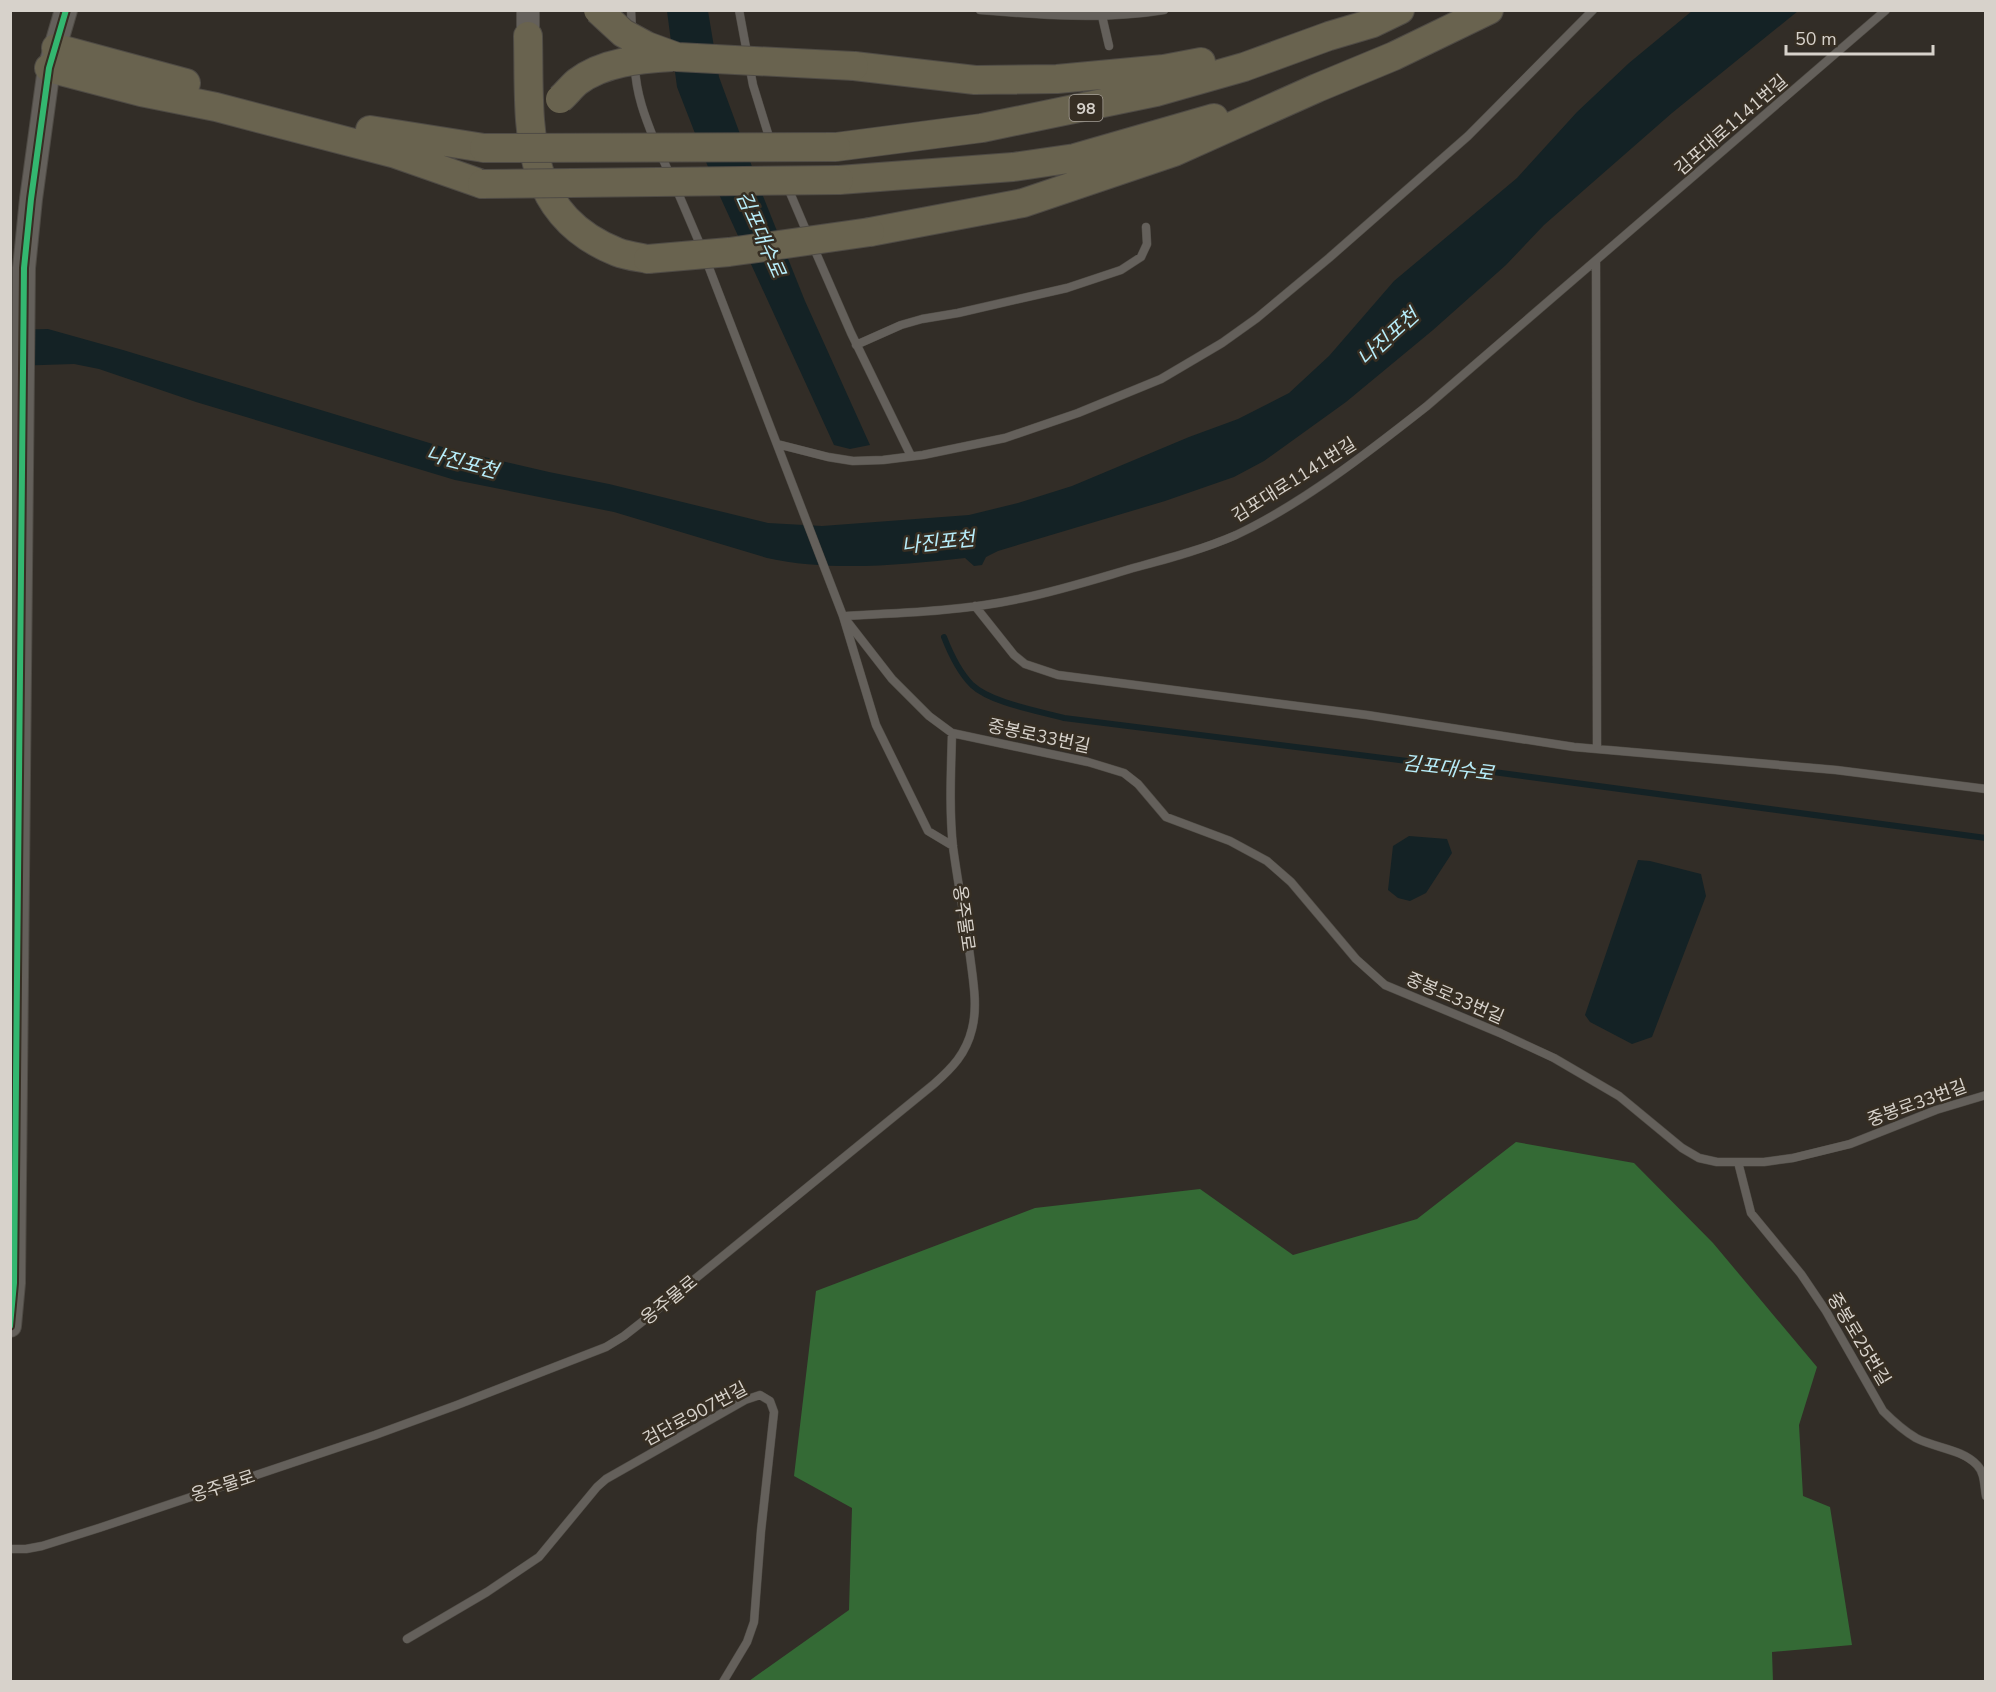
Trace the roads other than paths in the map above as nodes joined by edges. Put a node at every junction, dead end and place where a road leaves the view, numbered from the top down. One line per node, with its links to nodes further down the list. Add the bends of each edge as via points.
1 (66, 10): 16 (street)
2 (598, 10): 15 (highway, bridge, via 623,33)
3 (632, 10): 24 (lane, via 636,83 643,112 713,276)
4 (739, 10): 18 (lane, via 753,85)
5 (980, 10): 11 (lane)
6 (1164, 10): 11 (lane)
7 (1400, 10): 13 (highway, 98)
8 (1490, 10): 17 (highway)
9 (1593, 10): 25 (lane, via 1443,158 1257,318 1222,343 1161,379 1058,420 1005,438)
10 (1886, 10): 22 (lane, 김포대로1141번길)
11 (1102, 16): 14 (lane)
12 (528, 23): 20 (highway, via 530,130)
13 (1329, 36): 15 (highway, bridge, via 1164,69 1057,79 975,80 854,66); 16 (highway, 98, bridge, via 1244,67 1156,92 982,128 836,147 484,148 391,135)
14 (1109, 46)
15 (677, 57): 20 (highway, bridge, via 646,58 600,69 577,82 548,115)
16 (53, 58): 17 (highway, bridge, via 141,92 216,107 396,154 482,184 839,180 1013,167 1075,158); 34 (street, via 24,268 14,1272)
17 (1317, 88): 20 (highway, bridge, via 1174,152 1023,203 870,232 729,252 648,259 619,253 590,239 567,221)
18 (776, 158)
19 (780, 167): 23 (lane)
20 (537, 169)
21 (1146, 227): 23 (lane, via 1147,244 1141,257 1121,270 1067,288 922,319)
22 (1596, 262): 26 (lane, 김포대로1141번길, via 1398,429 1268,518 1206,547 1057,591); 29 (lane)
23 (856, 345): 25 (lane)
24 (777, 444): 25 (lane, via 853,461); 27 (lane)
25 (911, 456)
26 (975, 606): 27 (lane, 김포대로1141번길); 29 (lane, via 1014,655 1025,664 1058,675)
27 (843, 616): 28 (lane, via 892,679 929,716); 31 (lane, via 876,725 928,831)
28 (952, 732): 31 (lane, 옹주물로); 33 (lane, 중봉로33번길, via 1124,773 1166,817 1230,841 1267,861 1291,882 1356,959 1385,984 1554,1058 1619,1096 1682,1149 1699,1158)
29 (1598, 749): 30 (lane, via 1836,770)
30 (1986, 789)
31 (953, 846): 36 (lane, 옹주물로, via 975,1005 968,1046 958,1062 624,1336 587,1356 375,1435 42,1546)
32 (1986, 1095): 33 (lane, 중봉로33번길, via 1822,1152 1764,1162)
33 (1738, 1162): 35 (lane, 중봉로25번길, via 1751,1214 1826,1311 1883,1411 1916,1438 1978,1465)
34 (10, 1326)
35 (1986, 1496)
36 (10, 1549)
37 (407, 1639): 38 (lane, 검단로907번길, via 539,1557 606,1479 760,1395 770,1401 774,1412 754,1622)
38 (723, 1682)

